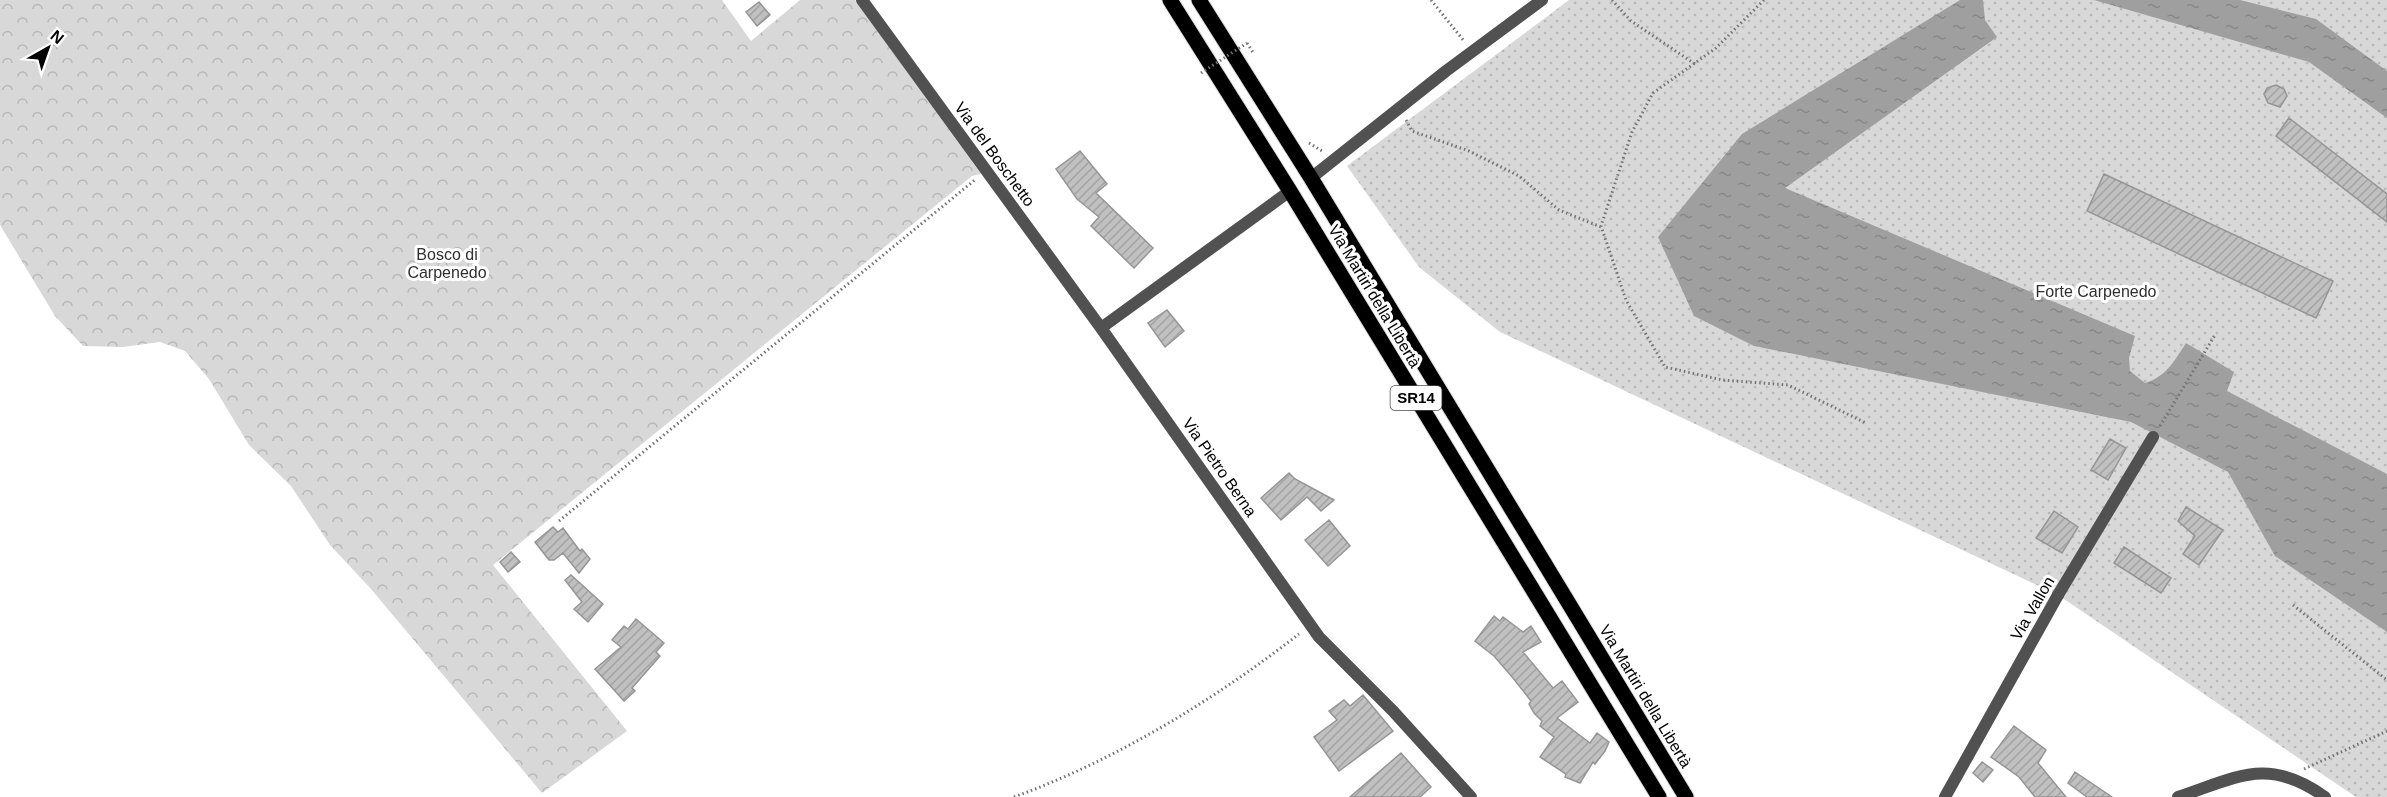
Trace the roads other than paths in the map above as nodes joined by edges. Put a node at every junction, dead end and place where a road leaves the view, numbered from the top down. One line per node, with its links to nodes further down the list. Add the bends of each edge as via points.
1 (862, 0): 7 (street, Via del Boschetto)
2 (1170, 0): 6 (main road, Via Martiri della Libertà / SR14)
3 (1198, 0): 5 (main road, Via Martiri della Libertà / SR14)
4 (1542, 0): 5 (street)
5 (1311, 178): 11 (main road, Via Martiri della Libertà / SR14)
6 (1290, 191): 7 (street); 10 (main road, Via Martiri della Libertà / SR14)
7 (1101, 328): 9 (street, Via Pietro Berna, via 1319,637 1394,711)
8 (2153, 438): 12 (street, Via Vallon, via 2058,595)
9 (1471, 797)
10 (1659, 797)
11 (1686, 797)
12 (1945, 797)
13 (2178, 797): 14 (street, via 2249,774 2269,772 2289,776)
14 (2325, 797)

